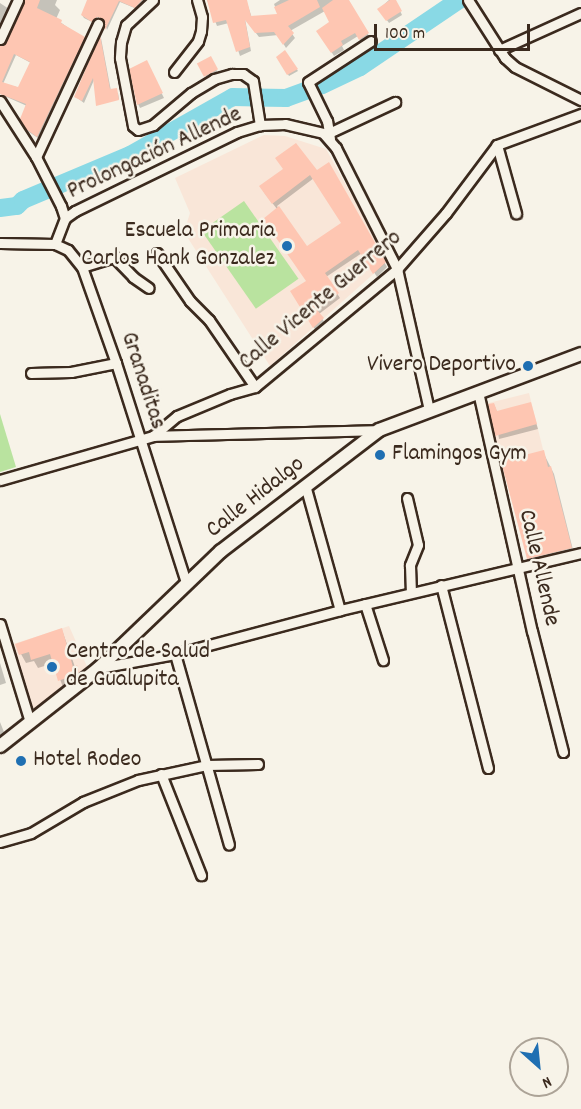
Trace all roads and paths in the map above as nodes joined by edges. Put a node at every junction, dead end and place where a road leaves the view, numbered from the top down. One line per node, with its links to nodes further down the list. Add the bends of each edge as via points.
1 (18, 0): 7 (street)
2 (153, 0): 15 (street, via 126,25 121,42 130,120 135,128 153,125 178,102 214,79 243,74 254,86)
3 (197, 0): 10 (street, via 201,17 198,41)
4 (469, 1): 9 (street)
5 (581, 13): 9 (street)
6 (98, 24): 18 (street)
7 (0, 39)
8 (371, 41): 16 (street, via 308,82)
9 (498, 50): 11 (street, via 515,67)
10 (174, 72)
11 (581, 100)
12 (0, 101): 18 (street)
13 (395, 102): 16 (street)
14 (581, 114): 17 (street)
15 (260, 125): 16 (street, Prolongación Allende, via 285,124); 20 (street, Prolongación Allende, via 206,146)
16 (330, 135): 25 (street)
17 (497, 145): 19 (street); 25 (street, Calle Vicente Guerrero, via 447,213)
18 (36, 157): 20 (street)
19 (516, 213)
20 (65, 218): 22 (street)
21 (0, 243): 22 (street)
22 (55, 244): 24 (street, Granaditas, via 68,250)
23 (157, 253): 30 (street)
24 (82, 267): 26 (street, via 114,257); 28 (street, Granaditas)
25 (397, 269): 30 (street, Calle Vicente Guerrero); 32 (street)
26 (149, 288)
27 (581, 354): 31 (main road, Calle Hidalgo)
28 (116, 363): 29 (street, via 70,372); 35 (street, Granaditas)
29 (32, 373)
30 (255, 387): 34 (street, Calle Vicente Guerrero, via 177,416)
31 (478, 392): 32 (main road, Calle Hidalgo); 40 (street, Calle Allende)
32 (429, 410): 33 (main road, Calle Hidalgo)
33 (379, 430): 34 (street); 37 (main road, Calle Hidalgo)
34 (153, 436): 35 (street)
35 (140, 438): 36 (street); 41 (street, Granaditas)
36 (0, 480)
37 (305, 485): 41 (main road, Calle Hidalgo); 45 (street)
38 (408, 498): 43 (street, via 418,545 410,565)
39 (581, 553): 40 (street)
40 (519, 569): 42 (street); 52 (street, Calle Allende)
41 (186, 582): 49 (main road, Calle Hidalgo)
42 (441, 585): 43 (street); 55 (street)
43 (411, 592): 44 (street)
44 (364, 604): 45 (street); 48 (street)
45 (339, 610): 47 (street)
46 (0, 624): 50 (street)
47 (175, 654): 49 (street); 54 (street)
48 (382, 660)
49 (98, 669): 50 (main road, Calle Hidalgo)
50 (30, 722): 51 (main road, Calle Hidalgo)
51 (0, 746)
52 (563, 752)
53 (258, 764): 54 (street)
54 (207, 765): 56 (street); 58 (street)
55 (488, 768)
56 (161, 774): 57 (street, via 114,788 31,833); 59 (street)
57 (0, 842)
58 (229, 845)
59 (201, 875)

